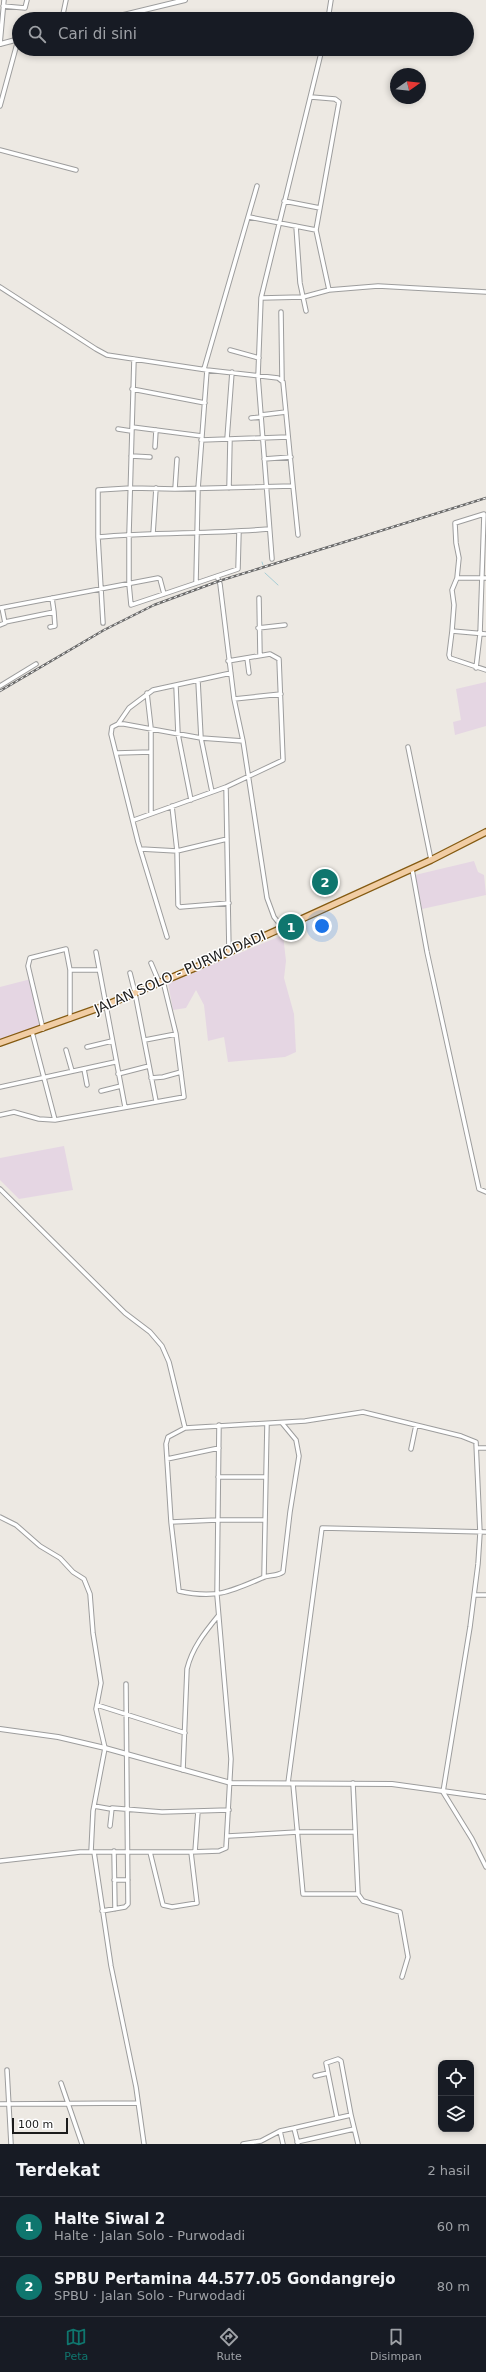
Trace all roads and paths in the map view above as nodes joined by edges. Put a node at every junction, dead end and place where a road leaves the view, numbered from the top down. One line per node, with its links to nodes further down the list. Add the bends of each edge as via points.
1 (4, 0): 6 (street)
2 (27, 0): 6 (street, via 25,8)
3 (66, 0): 7 (street)
4 (185, 0): 8 (street)
5 (331, 0): 9 (street)
6 (3, 6): 11 (street)
7 (63, 12)
8 (136, 12)
9 (329, 12)
10 (12, 41): 11 (street)
11 (0, 44)
12 (14, 56): 15 (street)
13 (320, 56): 14 (street)
14 (311, 97): 20 (street); 21 (street, via 335,99 339,102)
15 (1, 100): 16 (street)
16 (0, 106)
17 (0, 150): 18 (street)
18 (76, 170)
19 (257, 186): 22 (street)
20 (284, 202): 21 (street); 23 (street)
21 (320, 208): 25 (street)
22 (249, 217): 23 (street); 36 (street)
23 (279, 222): 24 (street); 30 (street)
24 (296, 226): 25 (street); 29 (street)
25 (316, 230): 27 (street)
26 (0, 287): 35 (street, via 96,349 113,356)
27 (329, 290): 28 (street, via 378,286); 29 (street)
28 (486, 292)
29 (303, 297): 30 (street); 31 (street)
30 (261, 298): 34 (street)
31 (306, 311)
32 (280, 312): 39 (street)
33 (230, 350): 34 (street)
34 (259, 358): 38 (street)
35 (134, 359): 36 (street); 40 (street)
36 (205, 370): 37 (street); 41 (street)
37 (232, 372): 38 (street); 50 (street)
38 (258, 376): 39 (street); 43 (street)
39 (282, 380): 42 (street)
40 (132, 388): 41 (street); 46 (street)
41 (205, 403): 49 (street)
42 (286, 412): 43 (street); 48 (street)
43 (261, 416): 44 (street); 51 (street)
44 (251, 418)
45 (118, 429): 46 (street)
46 (131, 429): 47 (street); 53 (street)
47 (156, 430): 49 (street); 52 (street)
48 (288, 437): 51 (street); 55 (street)
49 (202, 438): 50 (street); 64 (street)
50 (228, 439): 51 (street); 61 (street)
51 (262, 440): 57 (street)
52 (155, 447)
53 (131, 456): 54 (street); 59 (street)
54 (150, 457)
55 (291, 457): 57 (street); 58 (street)
56 (177, 459): 63 (street)
57 (264, 459): 62 (street)
58 (293, 486): 62 (street); 71 (street)
59 (131, 488): 60 (street); 69 (street); 72 (street, via 98,490)
60 (156, 488): 63 (street); 70 (street)
61 (229, 488): 62 (street); 64 (street)
62 (267, 488): 65 (street)
63 (175, 489): 64 (street)
64 (198, 489): 66 (street)
65 (269, 529): 67 (street); 73 (street)
66 (197, 532): 67 (street); 70 (street); 77 (street)
67 (239, 532): 74 (street, via 238,569)
68 (485, 532): 75 (street, via 484,514 456,522 459,558); 76 (street)
69 (129, 534): 70 (street); 72 (street); 78 (street)
70 (153, 534)
71 (298, 535)
72 (98, 537): 79 (street)
73 (272, 559)
74 (217, 576): 77 (street); 96 (street)
75 (457, 578): 76 (street); 91 (street, via 452,590)
76 (484, 578): 92 (street)
77 (196, 582): 80 (street)
78 (129, 584): 79 (street); 80 (street, via 159,578); 80 (street, via 132,605)
79 (100, 590): 81 (street); 86 (street)
80 (164, 594)
81 (52, 598): 83 (street); 84 (street)
82 (258, 598): 90 (street)
83 (1, 608): 85 (street)
84 (54, 612): 85 (street); 89 (street, via 55,626)
85 (5, 622): 87 (street)
86 (103, 623)
87 (0, 625)
88 (286, 625): 90 (street)
89 (50, 627)
90 (258, 628): 94 (street)
91 (452, 632): 92 (street); 98 (street, via 449,657)
92 (480, 634): 93 (street); 98 (street)
93 (486, 634)
94 (260, 655): 95 (street); 106 (street, via 272,654 279,659)
95 (247, 658): 96 (street); 101 (street)
96 (228, 661): 100 (street)
97 (36, 664): 103 (street)
98 (476, 668): 99 (street)
99 (486, 670)
100 (231, 673): 102 (street); 107 (street)
101 (249, 673)
102 (198, 681): 104 (street); 111 (street)
103 (0, 686)
104 (176, 686): 105 (street, via 158,688); 110 (street)
105 (147, 693): 108 (street, via 129,708); 109 (street)
106 (280, 694): 107 (street); 116 (street, via 283,760)
107 (234, 699): 112 (street)
108 (118, 724): 109 (street); 115 (street, via 111,730)
109 (151, 728): 110 (street); 114 (street)
110 (178, 734): 111 (street); 119 (street)
111 (201, 738): 112 (street); 118 (street)
112 (243, 741): 116 (street)
113 (408, 747): 127 (street)
114 (151, 752): 115 (street); 121 (street)
115 (117, 754): 122 (street)
116 (247, 777): 117 (street); 130 (street, via 269,904 274,917)
117 (226, 787): 118 (street); 124 (street)
118 (212, 792): 119 (street)
119 (191, 800): 120 (street)
120 (172, 806): 121 (street); 126 (street)
121 (151, 813): 122 (street)
122 (134, 820): 125 (street)
123 (486, 832): 127 (main road, JALAN SOLO - PURWODADI)
124 (227, 839): 126 (street); 129 (street)
125 (141, 849): 126 (street); 131 (street)
126 (177, 851): 129 (street, via 178,906)
127 (431, 860): 128 (main road, JALAN SOLO - PURWODADI)
128 (412, 869): 130 (main road, JALAN SOLO - PURWODADI); 168 (street, via 427,952 479,1189)
129 (229, 903): 133 (street)
130 (282, 927): 133 (main road, JALAN SOLO - PURWODADI)
131 (167, 937)
132 (96, 952): 136 (street)
133 (229, 952): 138 (main road, JALAN SOLO - PURWODADI)
134 (151, 963): 138 (street)
135 (70, 970): 136 (street); 141 (street); 142 (street, via 65,949 30,958 28,962)
136 (99, 970): 140 (street)
137 (130, 973): 139 (street)
138 (161, 981): 139 (main road, JALAN SOLO - PURWODADI); 144 (street)
139 (136, 993): 140 (main road, JALAN SOLO - PURWODADI); 145 (street)
140 (104, 1006): 141 (main road, JALAN SOLO - PURWODADI); 146 (street)
141 (70, 1019): 142 (main road, JALAN SOLO - PURWODADI)
142 (43, 1029): 143 (main road, JALAN SOLO - PURWODADI)
143 (32, 1032): 147 (main road, JALAN SOLO - PURWODADI); 156 (street)
144 (176, 1034): 145 (street); 154 (street)
145 (145, 1040): 151 (street)
146 (112, 1041): 148 (street); 150 (street)
147 (0, 1043)
148 (87, 1047)
149 (66, 1050): 153 (street)
150 (115, 1062): 152 (street); 155 (street)
151 (149, 1066): 155 (street); 157 (street)
152 (84, 1069): 153 (street); 159 (street)
153 (72, 1071): 156 (street)
154 (181, 1072): 157 (street); 163 (street, via 184,1097)
155 (118, 1074): 161 (street)
156 (43, 1076): 160 (street); 166 (street)
157 (151, 1078): 163 (street)
158 (0, 1081): 160 (street)
159 (87, 1085)
160 (1, 1086)
161 (121, 1086): 162 (street); 164 (street)
162 (101, 1091)
163 (156, 1101): 164 (street)
164 (125, 1107): 166 (street)
165 (0, 1115): 166 (street, via 14,1112 39,1119)
166 (55, 1120)
167 (0, 1189): 173 (street, via 162,1346 169,1362)
168 (486, 1192)
169 (282, 1423): 170 (street); 172 (street, via 363,1412); 187 (street, via 296,1440 300,1456 288,1522 284,1568 279,1574)
170 (266, 1424): 171 (street); 180 (street)
171 (219, 1425): 173 (street); 174 (street)
172 (416, 1425): 175 (street, via 474,1441); 177 (street)
173 (185, 1428): 178 (street, via 168,1437)
174 (218, 1448): 178 (street); 179 (street)
175 (477, 1448): 176 (street); 186 (street)
176 (486, 1448)
177 (411, 1449)
178 (167, 1459): 184 (street)
179 (218, 1477): 180 (street); 182 (street)
180 (266, 1478): 183 (street)
181 (0, 1517): 193 (street, via 16,1525 40,1546 55,1554 87,1584 92,1600 93,1633 101,1683)
182 (217, 1520): 183 (street); 184 (street); 188 (street)
183 (264, 1520): 187 (street)
184 (171, 1522): 188 (street, via 178,1591 201,1596)
185 (486, 1532): 186 (street)
186 (480, 1533): 189 (street); 201 (street, via 322,1529)
187 (264, 1576): 188 (street, via 242,1588)
188 (217, 1595): 191 (street)
189 (474, 1595): 190 (street); 204 (street)
190 (486, 1595)
191 (218, 1616): 196 (street, via 189,1659); 200 (street)
192 (126, 1684): 194 (street)
193 (96, 1705): 194 (street); 197 (street)
194 (125, 1713): 196 (street); 198 (street)
195 (0, 1729): 197 (street)
196 (185, 1733): 199 (street)
197 (105, 1748): 198 (street); 206 (street)
198 (125, 1753): 199 (street); 209 (street)
199 (183, 1770): 200 (street)
200 (231, 1783): 201 (street); 208 (street)
201 (288, 1783): 203 (street)
202 (353, 1783): 203 (street); 204 (street, via 392,1784); 213 (street)
203 (293, 1784): 212 (street)
204 (443, 1792): 205 (street); 221 (street)
205 (486, 1797)
206 (94, 1806): 207 (street); 216 (street)
207 (111, 1808): 209 (street); 211 (street)
208 (228, 1810): 210 (street); 214 (street)
209 (126, 1811): 210 (street); 217 (street)
210 (198, 1811): 219 (street)
211 (110, 1826)
212 (298, 1832): 213 (street); 214 (street); 224 (street, via 303,1894)
213 (355, 1832): 224 (street)
214 (228, 1836): 219 (street, via 224,1850)
215 (114, 1851): 216 (street); 217 (street); 222 (street)
216 (92, 1852): 220 (street); 226 (street)
217 (128, 1852): 218 (street); 223 (street)
218 (150, 1852): 219 (street); 219 (street, via 163,1905 169,1907 197,1903)
219 (193, 1852)
220 (0, 1861)
221 (486, 1867)
222 (114, 1880): 223 (street); 225 (street)
223 (128, 1880): 225 (street, via 128,1906)
224 (358, 1894): 227 (street, via 363,1901 400,1912 408,1957)
225 (114, 1909): 226 (street)
226 (102, 1911): 232 (street)
227 (402, 1977)
228 (7, 2070): 234 (street)
229 (328, 2073): 230 (street); 236 (street, via 326,2063 340,2060); 237 (street)
230 (315, 2076)
231 (61, 2083): 235 (street)
232 (138, 2103): 235 (street); 246 (street)
233 (0, 2104): 234 (street)
234 (7, 2104): 235 (street); 244 (street)
235 (69, 2105): 245 (street)
236 (351, 2115): 237 (street); 239 (street)
237 (338, 2118): 238 (street)
238 (294, 2128): 240 (street); 243 (street)
239 (354, 2129): 243 (street); 251 (street)
240 (280, 2130): 241 (street); 249 (street)
241 (266, 2138): 242 (street); 248 (street)
242 (253, 2143): 247 (street)
243 (297, 2143)
244 (11, 2144)
245 (82, 2144)
246 (144, 2144)
247 (243, 2144)
248 (268, 2144)
249 (283, 2144)
250 (353, 2144): 251 (street)
251 (358, 2144)

